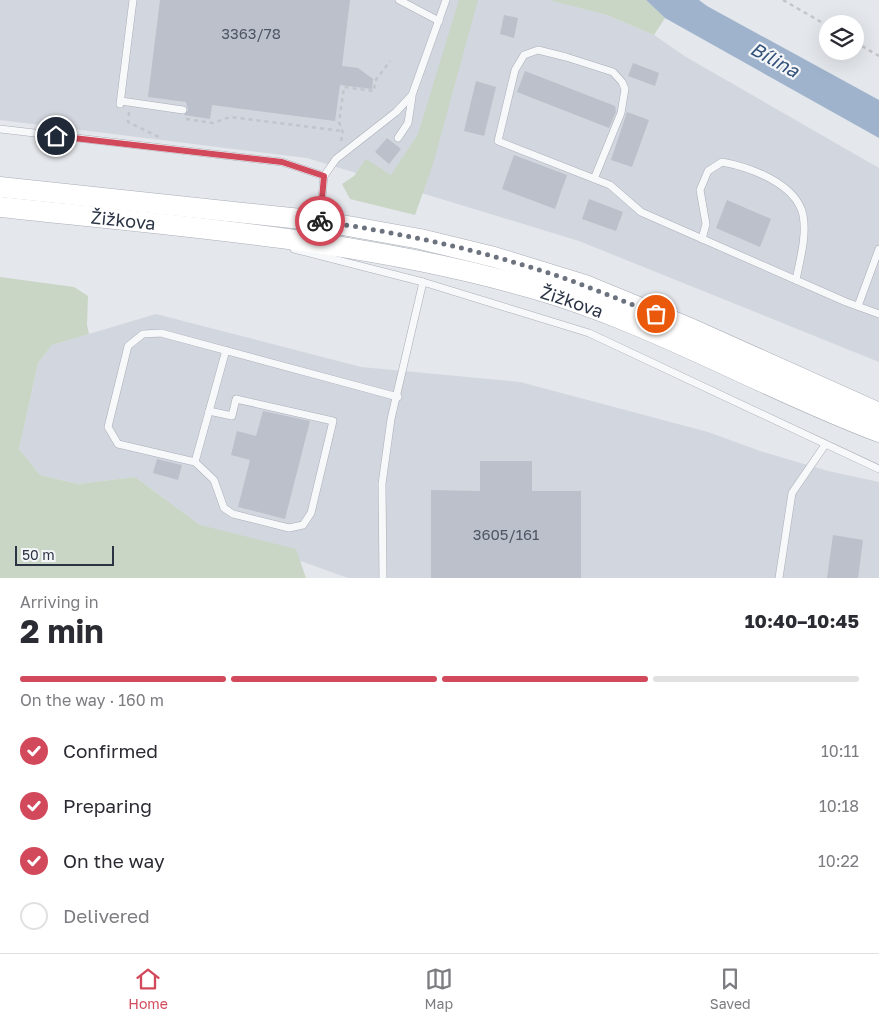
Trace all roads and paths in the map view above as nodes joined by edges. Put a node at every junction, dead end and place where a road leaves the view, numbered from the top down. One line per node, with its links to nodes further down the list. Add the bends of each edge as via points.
1 (133, 0): 11 (lane, via 120,102)
2 (399, 0): 5 (lane)
3 (446, 0): 5 (lane)
4 (783, 0): 6 (path)
5 (439, 21): 10 (lane)
6 (819, 21)
7 (864, 47): 8 (path)
8 (879, 56)
9 (390, 60): 15 (path, via 375,80 374,91 344,87 339,122)
10 (412, 95): 16 (lane, via 408,122); 19 (lane, via 396,112 336,160)
11 (183, 110)
12 (138, 112): 17 (path, via 129,111 128,122)
13 (185, 119): 15 (path, via 214,123 230,117)
14 (0, 129): 19 (lane, via 282,162)
15 (342, 131): 18 (path, via 342,140)
16 (398, 138)
17 (165, 139)
18 (335, 146)
19 (324, 176): 23 (lane)
20 (594, 178): 20 (lane, via 498,141 515,70 524,55 538,50 566,57 613,72 622,82 621,113); 25 (lane, via 610,185 641,212)
21 (0, 187): 23 (main road, Žižkova)
22 (0, 207): 24 (main road, Žižkova)
23 (320, 221): 26 (lane); 35 (main road, Žižkova, via 420,239 512,262 585,285)
24 (245, 235): 26 (main road, Žižkova); 29 (lane, Žižkova)
25 (702, 239): 28 (lane); 28 (lane, via 706,224 700,190 708,171 722,162 746,166 790,194 802,213 804,238)
26 (318, 245): 36 (main road, Žižkova, via 418,260 568,300 683,346)
27 (879, 249): 30 (lane)
28 (796, 280): 30 (lane)
29 (423, 282): 33 (lane); 37 (lane, Žižkova, via 589,332)
30 (858, 306): 31 (lane)
31 (879, 314)
32 (226, 350): 33 (lane); 34 (lane); 38 (lane, via 161,333 143,334 128,346 108,427 118,444)
33 (398, 397): 40 (lane, via 391,418 382,484)
34 (209, 411): 38 (lane); 38 (lane, via 232,416 236,399 333,421 311,513 303,525 289,528 233,514 224,508 214,480)
35 (879, 413)
36 (879, 432)
37 (825, 445): 39 (lane, Žižkova); 41 (lane, via 792,492)
38 (195, 462)
39 (879, 469)
40 (383, 578)
41 (779, 578)

